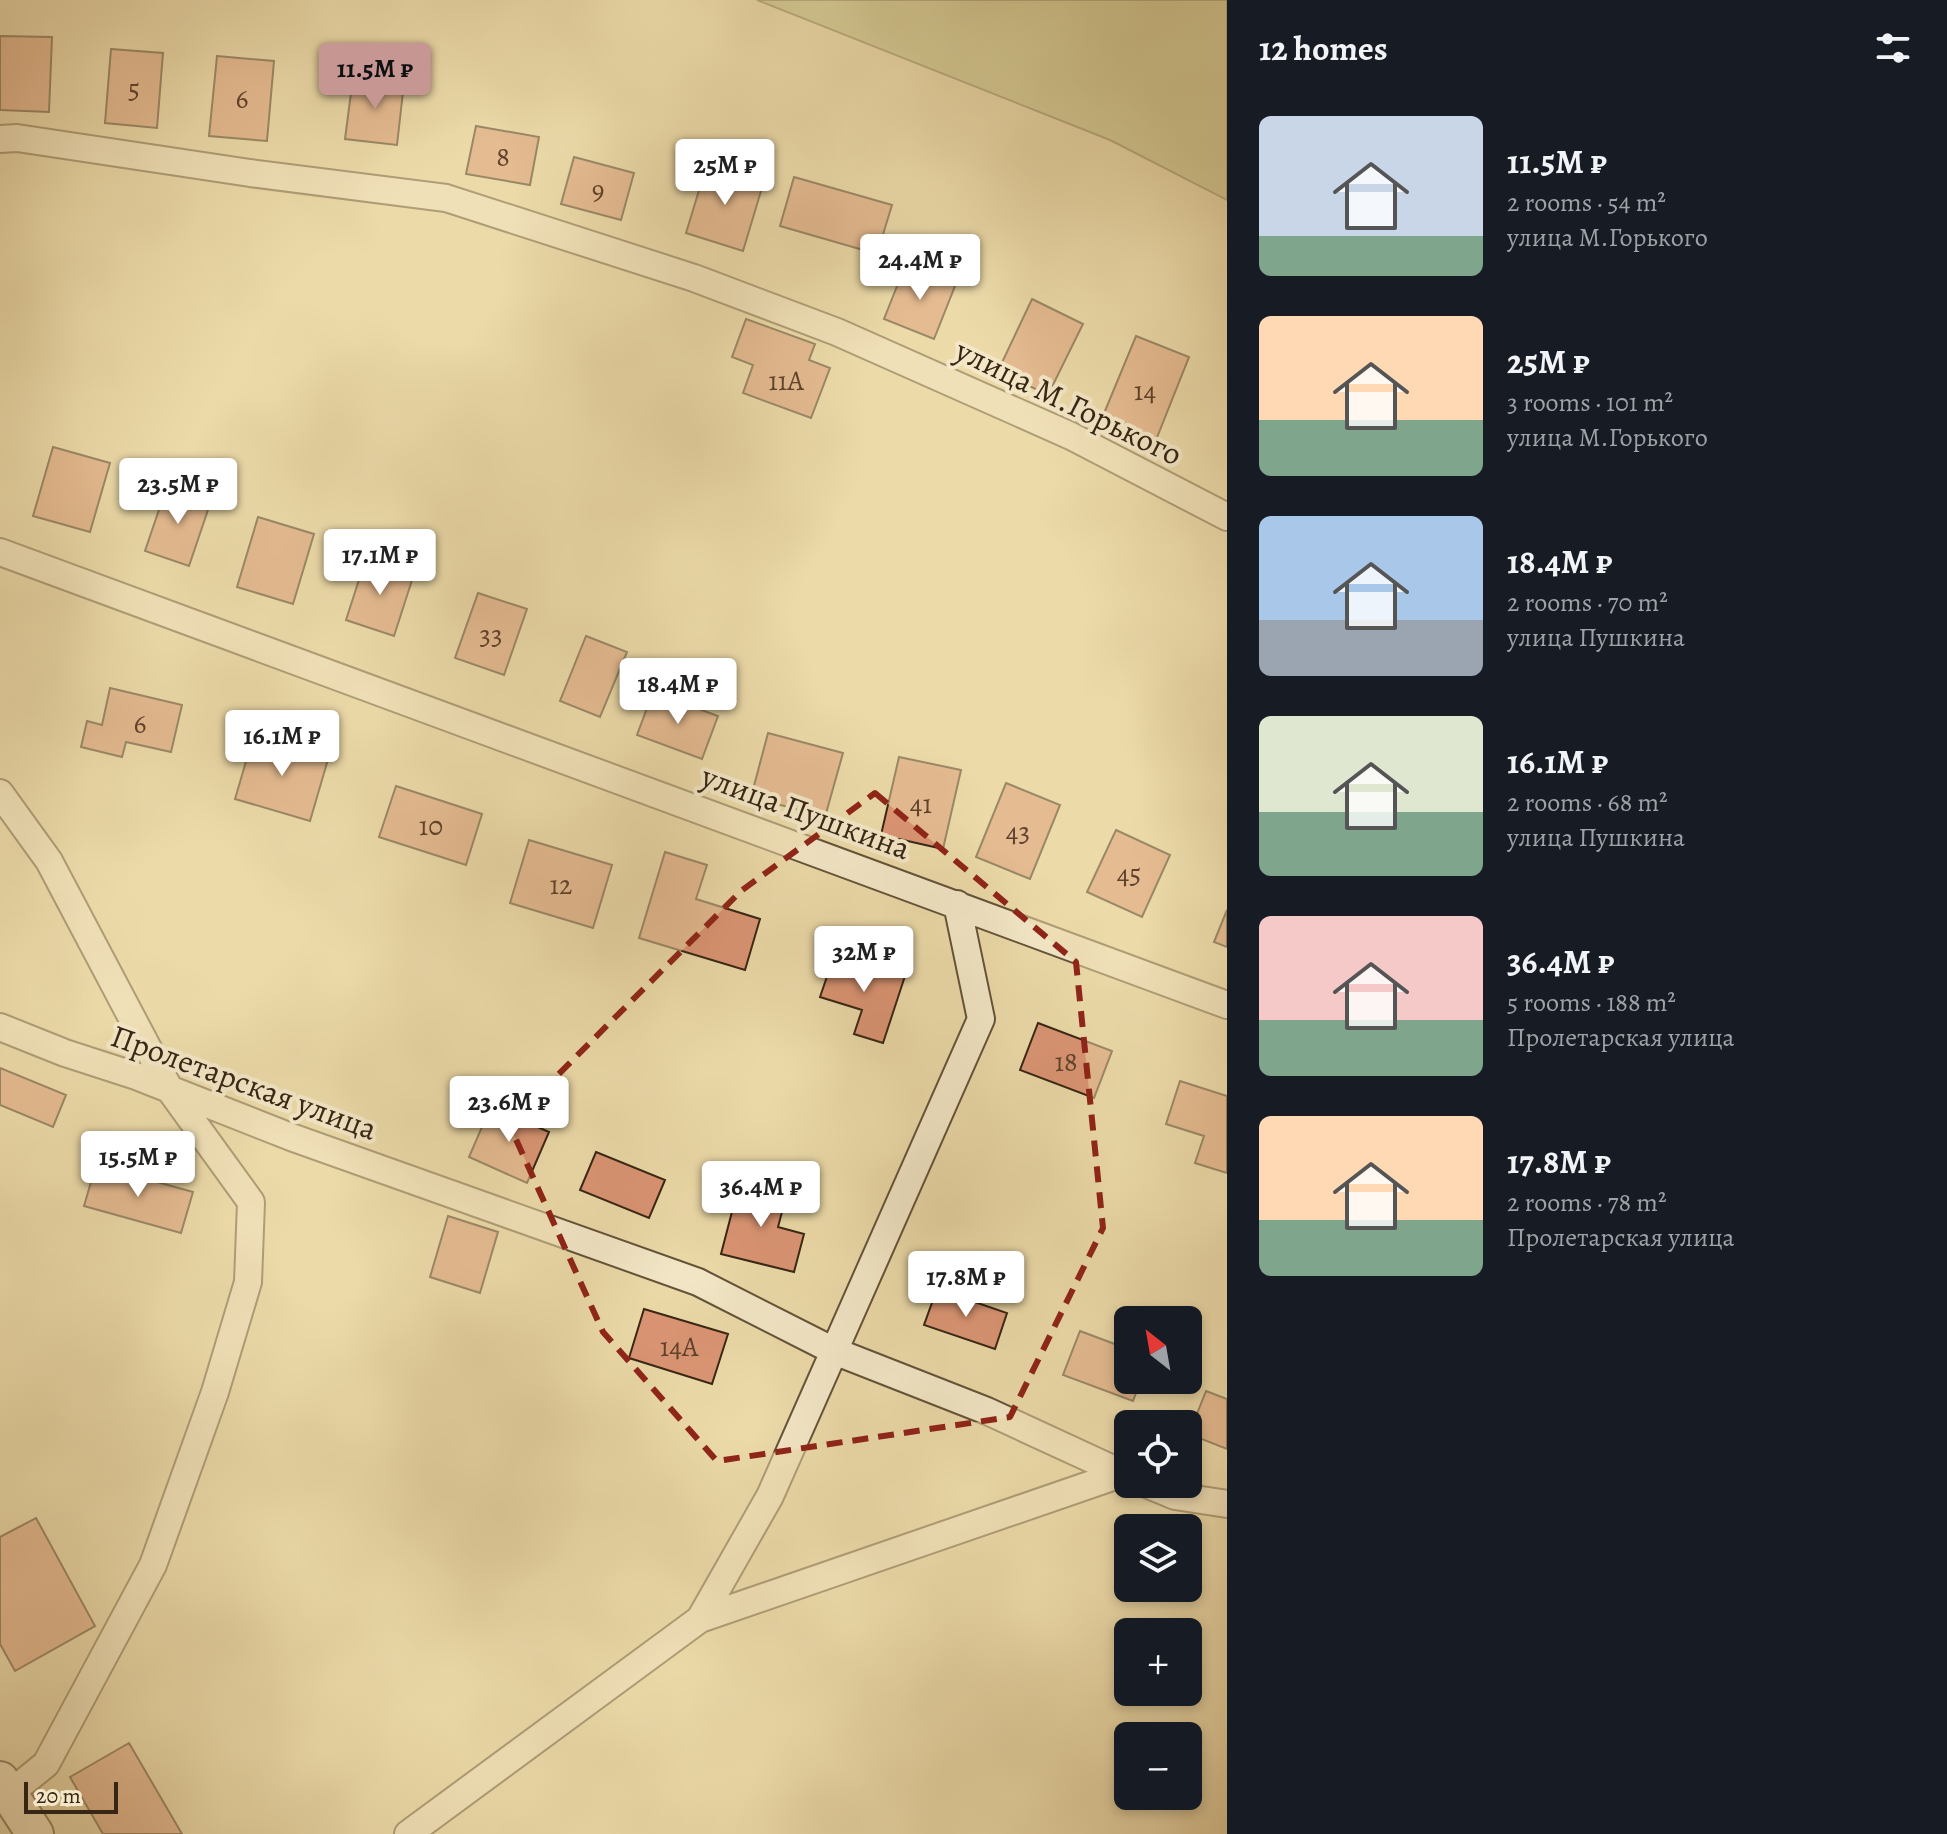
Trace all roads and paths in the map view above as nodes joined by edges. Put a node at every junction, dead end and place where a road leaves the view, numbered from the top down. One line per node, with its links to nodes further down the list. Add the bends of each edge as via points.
1 (0, 139): 2 (street, улица М.Горького, via 446,198 694,278 837,332 1071,436)
2 (1227, 517)
3 (0, 552): 5 (street, улица Пушкина)
4 (0, 793): 8 (street, via 49,861)
5 (957, 904): 6 (street, улица Пушкина); 9 (street, via 981,1019)
6 (1227, 1005)
7 (0, 1027): 8 (street, Пролетарская улица)
8 (170, 1090): 9 (street, Пролетарская улица, via 698,1282); 15 (street, via 251,1202 248,1282 153,1565 46,1764)
9 (834, 1351): 10 (street, Пролетарская улица, via 987,1411); 14 (street, via 770,1496)
10 (1114, 1470)
11 (1114, 1479): 14 (street)
12 (1188, 1498): 13 (street)
13 (1227, 1504)
14 (700, 1619): 17 (street)
15 (5, 1787): 16 (street)
16 (35, 1834)
17 (408, 1834)

